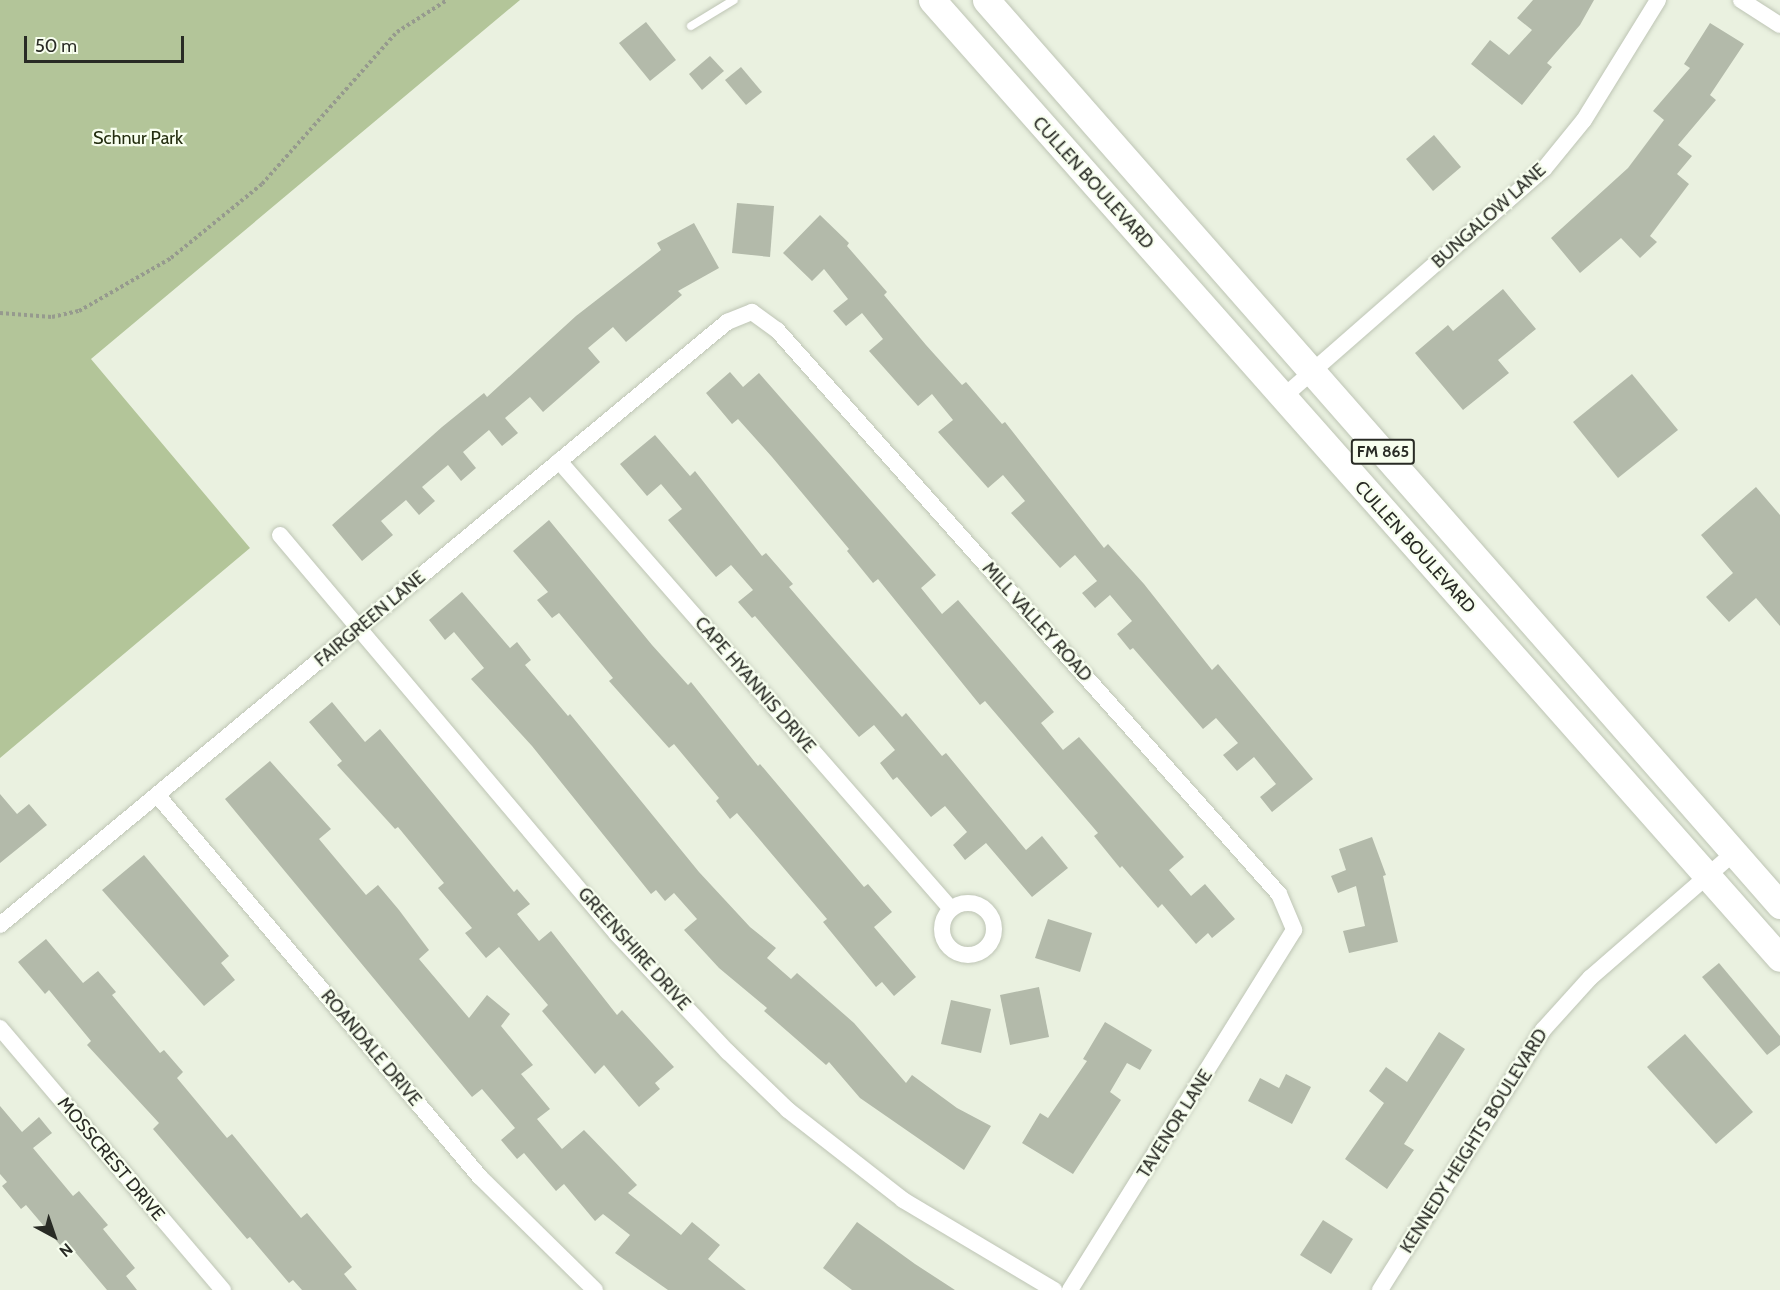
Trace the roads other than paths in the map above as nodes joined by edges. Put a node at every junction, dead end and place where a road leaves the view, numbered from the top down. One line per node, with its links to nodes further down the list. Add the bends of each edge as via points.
1 (734, 0): 7 (lane)
2 (932, 0): 9 (main road, CULLEN BOULEVARD / FM 865)
3 (986, 0): 8 (main road, CULLEN BOULEVARD / FM 865)
4 (1658, 0): 11 (street, BUNGALOW LANE, via 1584,120 1544,169)
5 (1741, 0): 6 (street)
6 (1780, 25)
7 (691, 26)
8 (1041, 62): 9 (main road); 11 (main road, CULLEN BOULEVARD / FM 865)
9 (1010, 89): 12 (main road, CULLEN BOULEVARD / FM 865)
10 (742, 316): 13 (street, FAIRGREEN LANE, via 727,322); 24 (street, MILL VALLEY ROAD, via 752,312 777,330 1279,894 1294,930)
11 (1311, 372): 12 (street, BUNGALOW LANE); 15 (main road, CULLEN BOULEVARD / FM 865)
12 (1282, 398): 17 (main road, CULLEN BOULEVARD / FM 865)
13 (559, 461): 16 (street, FAIRGREEN LANE); 22 (street, CAPE HYANNIS DRIVE)
14 (280, 535): 16 (street, GREENSHIRE DRIVE)
15 (1532, 626): 17 (main road); 19 (main road, CULLEN BOULEVARD / FM 865)
16 (360, 627): 18 (street, FAIRGREEN LANE); 29 (street, GREENSHIRE DRIVE, via 617,934 788,1110 903,1200)
17 (1504, 648): 20 (main road, CULLEN BOULEVARD / FM 865)
18 (158, 796): 23 (street, FAIRGREEN LANE); 28 (street, ROANDALE DRIVE, via 480,1177)
19 (1735, 852): 20 (street, KENNEDY HEIGHTS BOULEVARD); 21 (main road, CULLEN BOULEVARD / FM 865)
20 (1707, 877): 25 (main road, CULLEN BOULEVARD / FM 865); 31 (street, KENNEDY HEIGHTS BOULEVARD, via 1590,978 1543,1030)
21 (1780, 904)
22 (951, 909)
23 (0, 925)
24 (1278, 957): 30 (street, TAVENOR LANE)
25 (1780, 958)
26 (0, 1028): 27 (street, MOSSCREST DRIVE)
27 (223, 1290)
28 (595, 1290)
29 (1054, 1290)
30 (1070, 1290)
31 (1380, 1290)

